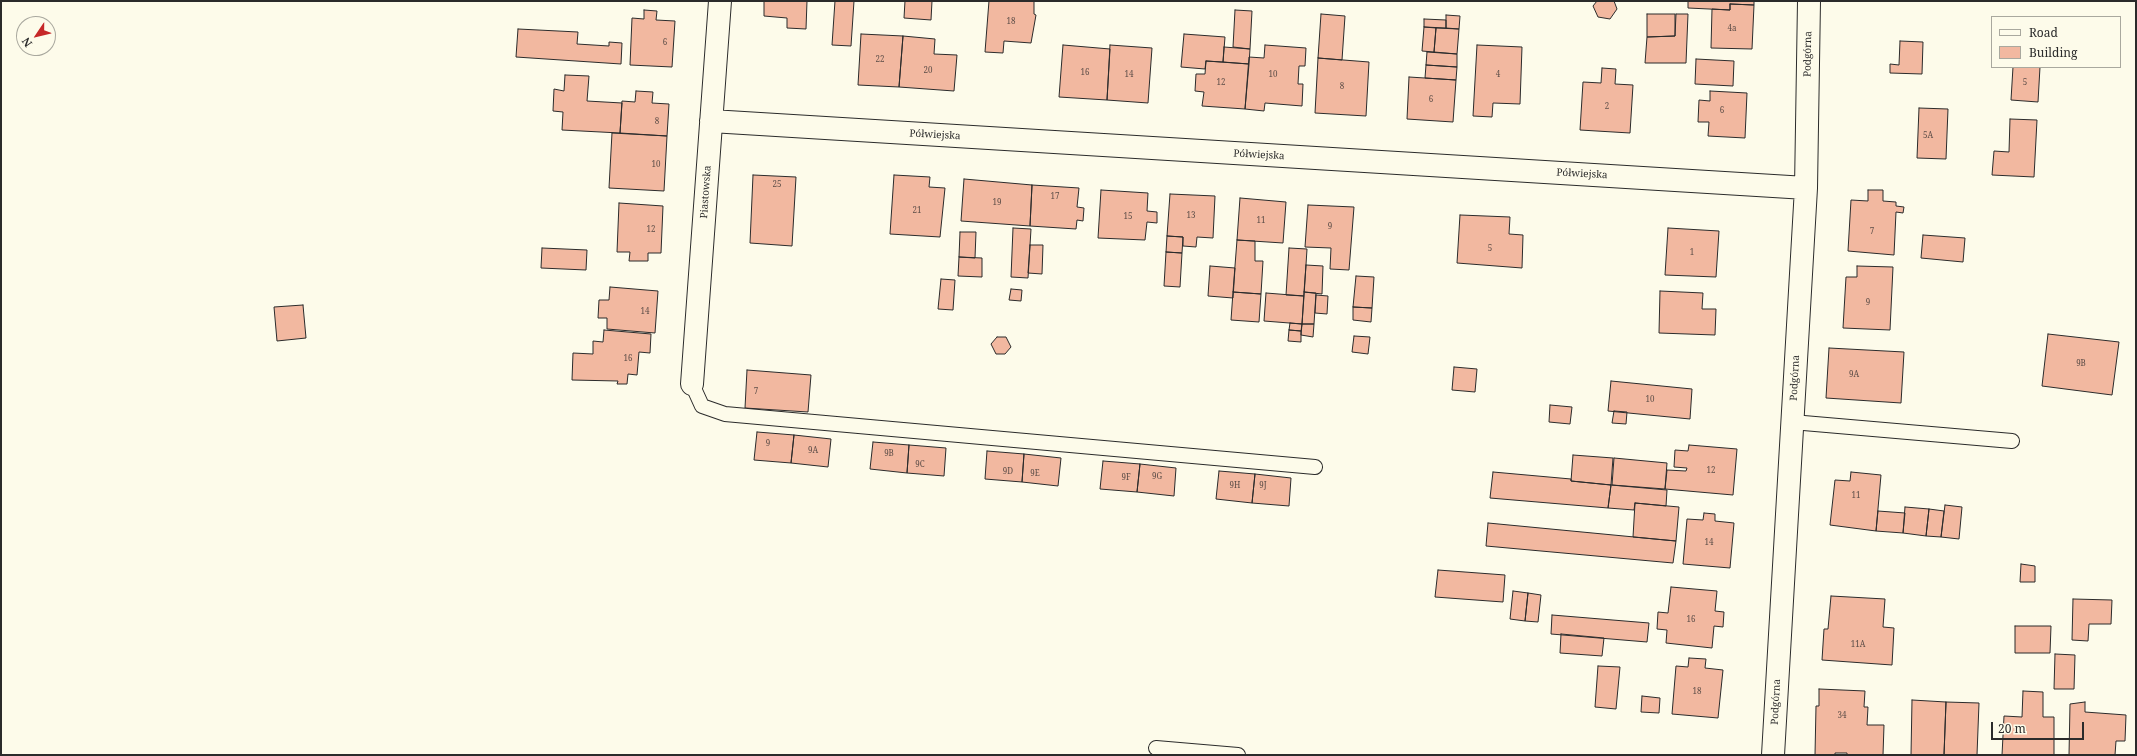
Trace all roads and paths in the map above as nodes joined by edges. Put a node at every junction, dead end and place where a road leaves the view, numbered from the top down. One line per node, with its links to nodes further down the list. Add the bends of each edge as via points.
1 (720, 1): 3 (street, Piastowska)
2 (1809, 1): 4 (street, Podgórna)
3 (712, 121): 4 (street, Półwiejska); 5 (street, Piastowska)
4 (1806, 188): 6 (street, Podgórna)
5 (692, 384): 8 (lane, via 702,406 725,414)
6 (1792, 422): 7 (lane); 11 (street, Podgórna)
7 (2012, 441)
8 (1315, 467)
9 (1156, 748): 10 (lane)
10 (1238, 755)
11 (1773, 755)

